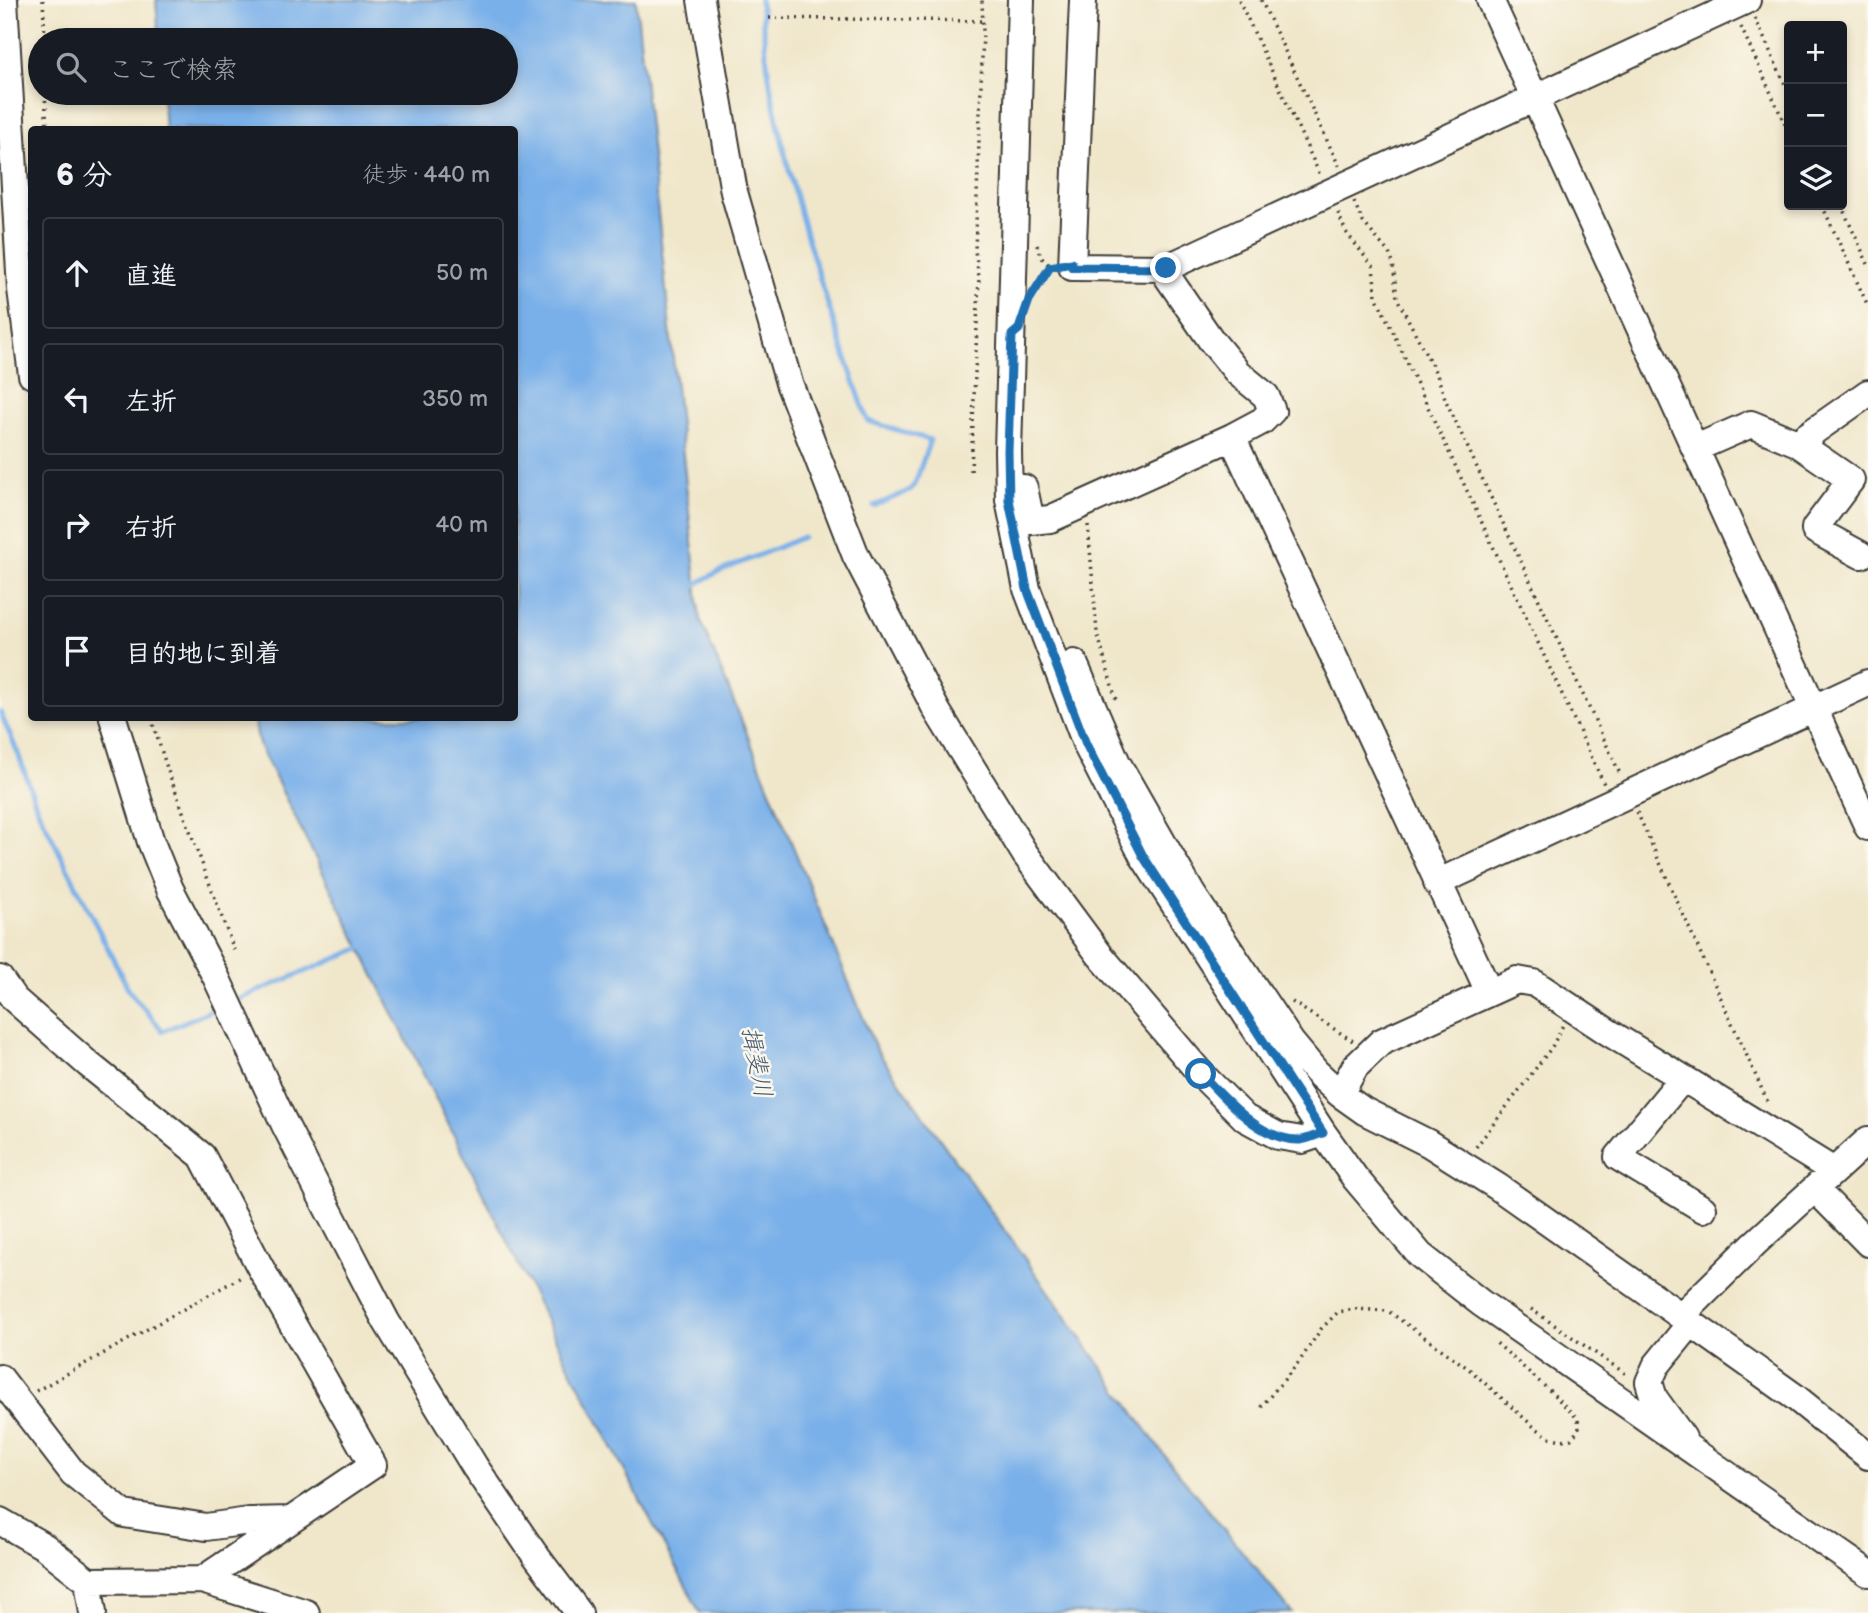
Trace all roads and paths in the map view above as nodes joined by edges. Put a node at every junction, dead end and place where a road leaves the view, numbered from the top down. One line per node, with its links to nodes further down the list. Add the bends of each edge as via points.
1 (4, 0): 27 (street)
2 (43, 0): 13 (path)
3 (701, 0): 53 (street, via 734,192 789,383 856,556 937,711 1025,854 1100,954 1201,1074 1245,1118 1278,1136 1302,1140)
4 (982, 0): 12 (path)
5 (1021, 0): 32 (street)
6 (1083, 0): 22 (street)
7 (1239, 0): 19 (path)
8 (1261, 0): 19 (path)
9 (1490, 0): 15 (street)
10 (1742, 3): 14 (path); 15 (street); 17 (path)
11 (769, 18): 12 (path)
12 (982, 22): 33 (path)
13 (44, 28)
14 (1784, 84)
15 (1534, 99): 19 (street); 31 (street)
16 (46, 105): 18 (path)
17 (1784, 119)
18 (47, 126)
19 (1338, 189): 24 (street); 42 (path, via 1346,232 1373,267 1376,296); 42 (path, via 1389,253 1397,298 1437,375)
20 (1824, 210): 26 (path)
21 (1843, 210): 23 (path)
22 (1072, 263): 24 (street, via 1072,267); 25 (path, via 1050,267)
23 (1868, 264)
24 (1166, 268): 29 (street, via 1211,340 1238,373 1266,396 1272,411)
25 (1029, 300)
26 (1868, 306)
27 (28, 344)
28 (1868, 393): 30 (street)
29 (1232, 437): 34 (street); 44 (street)
30 (1797, 443): 31 (street, via 1751,424); 36 (street, via 1851,480 1815,530)
31 (1696, 448): 39 (street)
32 (1008, 451): 35 (street, via 1017,456); 53 (street, via 1009,500 1027,589 1086,744 1143,856)
33 (971, 471)
34 (1086, 502): 35 (street, via 1050,519); 38 (path, via 1097,632)
35 (1031, 521): 52 (street, via 1038,566 1068,652 1117,763 1192,894 1284,1031)
36 (1861, 555)
37 (1868, 683): 39 (street)
38 (1117, 704)
39 (1814, 707): 42 (street); 43 (street)
40 (114, 721): 76 (street, via 170,889 386,1321 467,1455)
41 (153, 721): 45 (path)
42 (1621, 798): 44 (street); 54 (path)
43 (1868, 827)
44 (1437, 883): 46 (street)
45 (234, 950)
46 (1489, 992): 49 (street, via 1517,979 1534,983); 50 (street, via 1381,1042)
47 (5, 995): 61 (street, via 202,1156)
48 (1289, 1000): 50 (path)
49 (1571, 1007): 51 (street); 56 (path, via 1552,1047)
50 (1371, 1051): 52 (street, via 1355,1067)
51 (1683, 1078): 54 (street); 59 (street, via 1618,1157)
52 (1340, 1094): 56 (street)
53 (1323, 1133): 67 (street, via 1420,1255)
54 (1785, 1139): 57 (street)
55 (1868, 1140): 57 (street)
56 (1463, 1165): 62 (street)
57 (1834, 1171): 58 (street)
58 (1815, 1189): 60 (street); 62 (street, via 1754,1244)
59 (1703, 1209)
60 (1868, 1243)
61 (260, 1266): 65 (path); 69 (street, via 373,1465)
62 (1685, 1320): 67 (street, via 1649,1382); 68 (street, via 1795,1396)
63 (1493, 1340): 66 (path, via 1578,1419 1579,1429 1570,1439 1549,1437 1533,1426 1469,1369 1388,1311 1338,1312)
64 (0, 1378): 65 (street)
65 (17, 1401): 69 (street, via 72,1473 124,1514 206,1527)
66 (1262, 1407)
67 (1686, 1448): 71 (street)
68 (1868, 1456)
69 (291, 1520): 72 (street)
70 (0, 1521): 73 (street, via 45,1547)
71 (1868, 1573)
72 (202, 1580): 73 (street); 75 (street)
73 (88, 1581): 74 (street)
74 (93, 1613)
75 (306, 1613)
76 (579, 1613)

